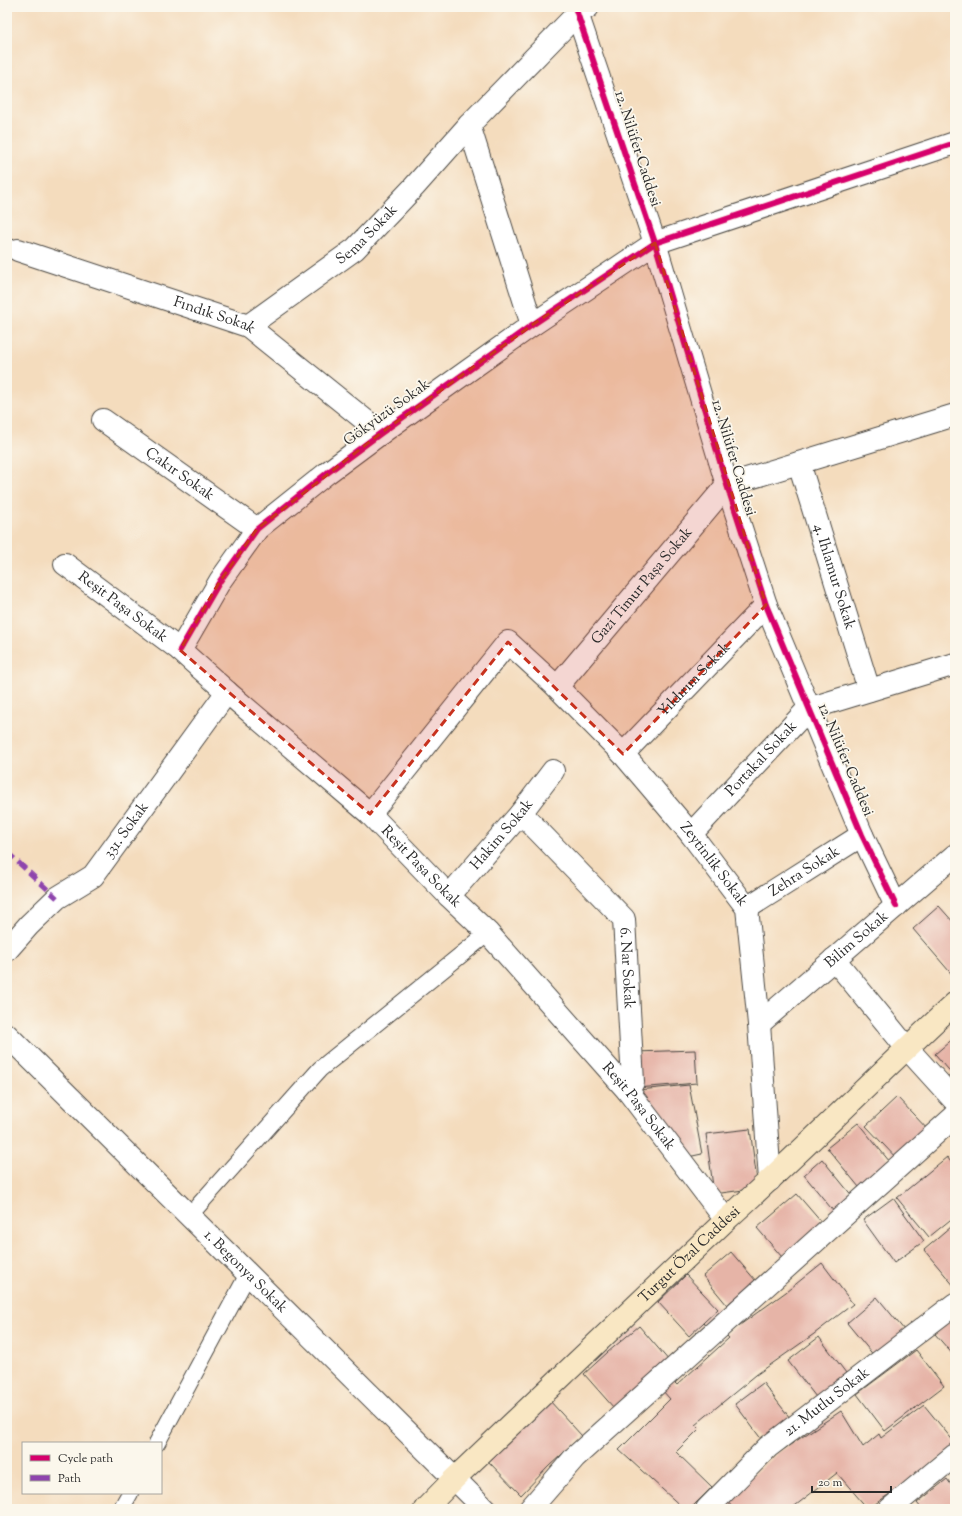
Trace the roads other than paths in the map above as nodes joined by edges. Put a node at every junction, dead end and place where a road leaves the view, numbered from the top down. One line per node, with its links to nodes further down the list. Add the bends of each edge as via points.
1 (580, 9): 2 (street, Sema Sokak); 4 (street, 12. Nilüfer Caddesi)
2 (469, 125): 6 (street); 7 (street, Sema Sokak, via 356,249)
3 (955, 143): 4 (street, Gökyüzü Sokak)
4 (655, 243): 6 (street, Gökyüzü Sokak); 12 (street, 12. Nilüfer Caddesi)
5 (18, 250): 7 (street, Fındık Sokak)
6 (532, 325): 10 (street, Gökyüzü Sokak)
7 (248, 326): 10 (street, Fındık Sokak)
8 (955, 415): 11 (street)
9 (103, 420): 13 (street, Çakır Sokak)
10 (381, 433): 13 (street, Gökyüzü Sokak)
11 (799, 463): 12 (street); 19 (street, 4. Ihlamur Sokak)
12 (727, 485): 15 (street, 12. Nilüfer Caddesi); 18 (street, Gazi Timur Paşa Sokak)
13 (257, 529): 16 (street, Gökyüzü Sokak, via 220,582)
14 (65, 564): 16 (street, Reşit Paşa Sokak)
15 (766, 605): 21 (street, 12. Nilüfer Caddesi); 22 (street, Yıldırım Sokak)
16 (180, 650): 20 (street, Reşit Paşa Sokak)
17 (955, 664): 19 (street, Portakal Sokak)
18 (557, 687): 22 (street, Zeytinlik Sokak); 25 (street, Zeytinlik Sokak, via 508,642)
19 (869, 690): 21 (street, Portakal Sokak)
20 (227, 692): 25 (street, Reşit Paşa Sokak); 33 (street, 331. Sokak, via 93,876 57,898)
21 (808, 709): 26 (street, Portakal Sokak); 27 (street, 12. Nilüfer Caddesi)
22 (623, 754): 26 (street, Zeytinlik Sokak)
23 (553, 771): 24 (street, Hakim Sokak)
24 (521, 813): 29 (street, Hakim Sokak); 39 (street, 6. Nar Sokak, via 624,919 633,1082)
25 (370, 814): 29 (street, Reşit Paşa Sokak)
26 (691, 834): 31 (street, Zeytinlik Sokak)
27 (862, 834): 30 (street, 12. Nilüfer Caddesi); 31 (street, Zehra Sokak)
28 (955, 855): 30 (street, Bilim Sokak)
29 (449, 896): 32 (street, Reşit Paşa Sokak)
30 (896, 906): 34 (street, Bilim Sokak)
31 (747, 908): 36 (street, Zeytinlik Sokak)
32 (488, 933): 39 (street, Reşit Paşa Sokak); 43 (lane, via 320,1069)
33 (7, 950)
34 (834, 959): 36 (street, Bilim Sokak); 38 (street)
35 (955, 1003): 38 (street, Turgut Özal Caddesi)
36 (758, 1024): 42 (street, Zeytinlik Sokak)
37 (7, 1034): 43 (street, 1. Begonya Sokak)
38 (906, 1048): 40 (street); 42 (street, Turgut Özal Caddesi)
39 (628, 1091): 44 (street, Reşit Paşa Sokak)
40 (955, 1101)
41 (955, 1116): 52 (street, via 574,1457)
42 (770, 1180): 44 (street, Turgut Özal Caddesi)
43 (189, 1216): 45 (street, 1. Begonya Sokak)
44 (726, 1220): 49 (street, Turgut Özal Caddesi)
45 (248, 1274): 47 (lane); 49 (street, 1. Begonya Sokak)
46 (955, 1304): 53 (street, 21. Mutlu Sokak, via 768,1447)
47 (158, 1442)
48 (955, 1455): 54 (street)
49 (454, 1479): 50 (street, Turgut Özal Caddesi); 51 (street, 1. Begonya Sokak)
50 (425, 1509)
51 (485, 1509)
52 (530, 1509)
53 (707, 1509)
54 (890, 1509)

